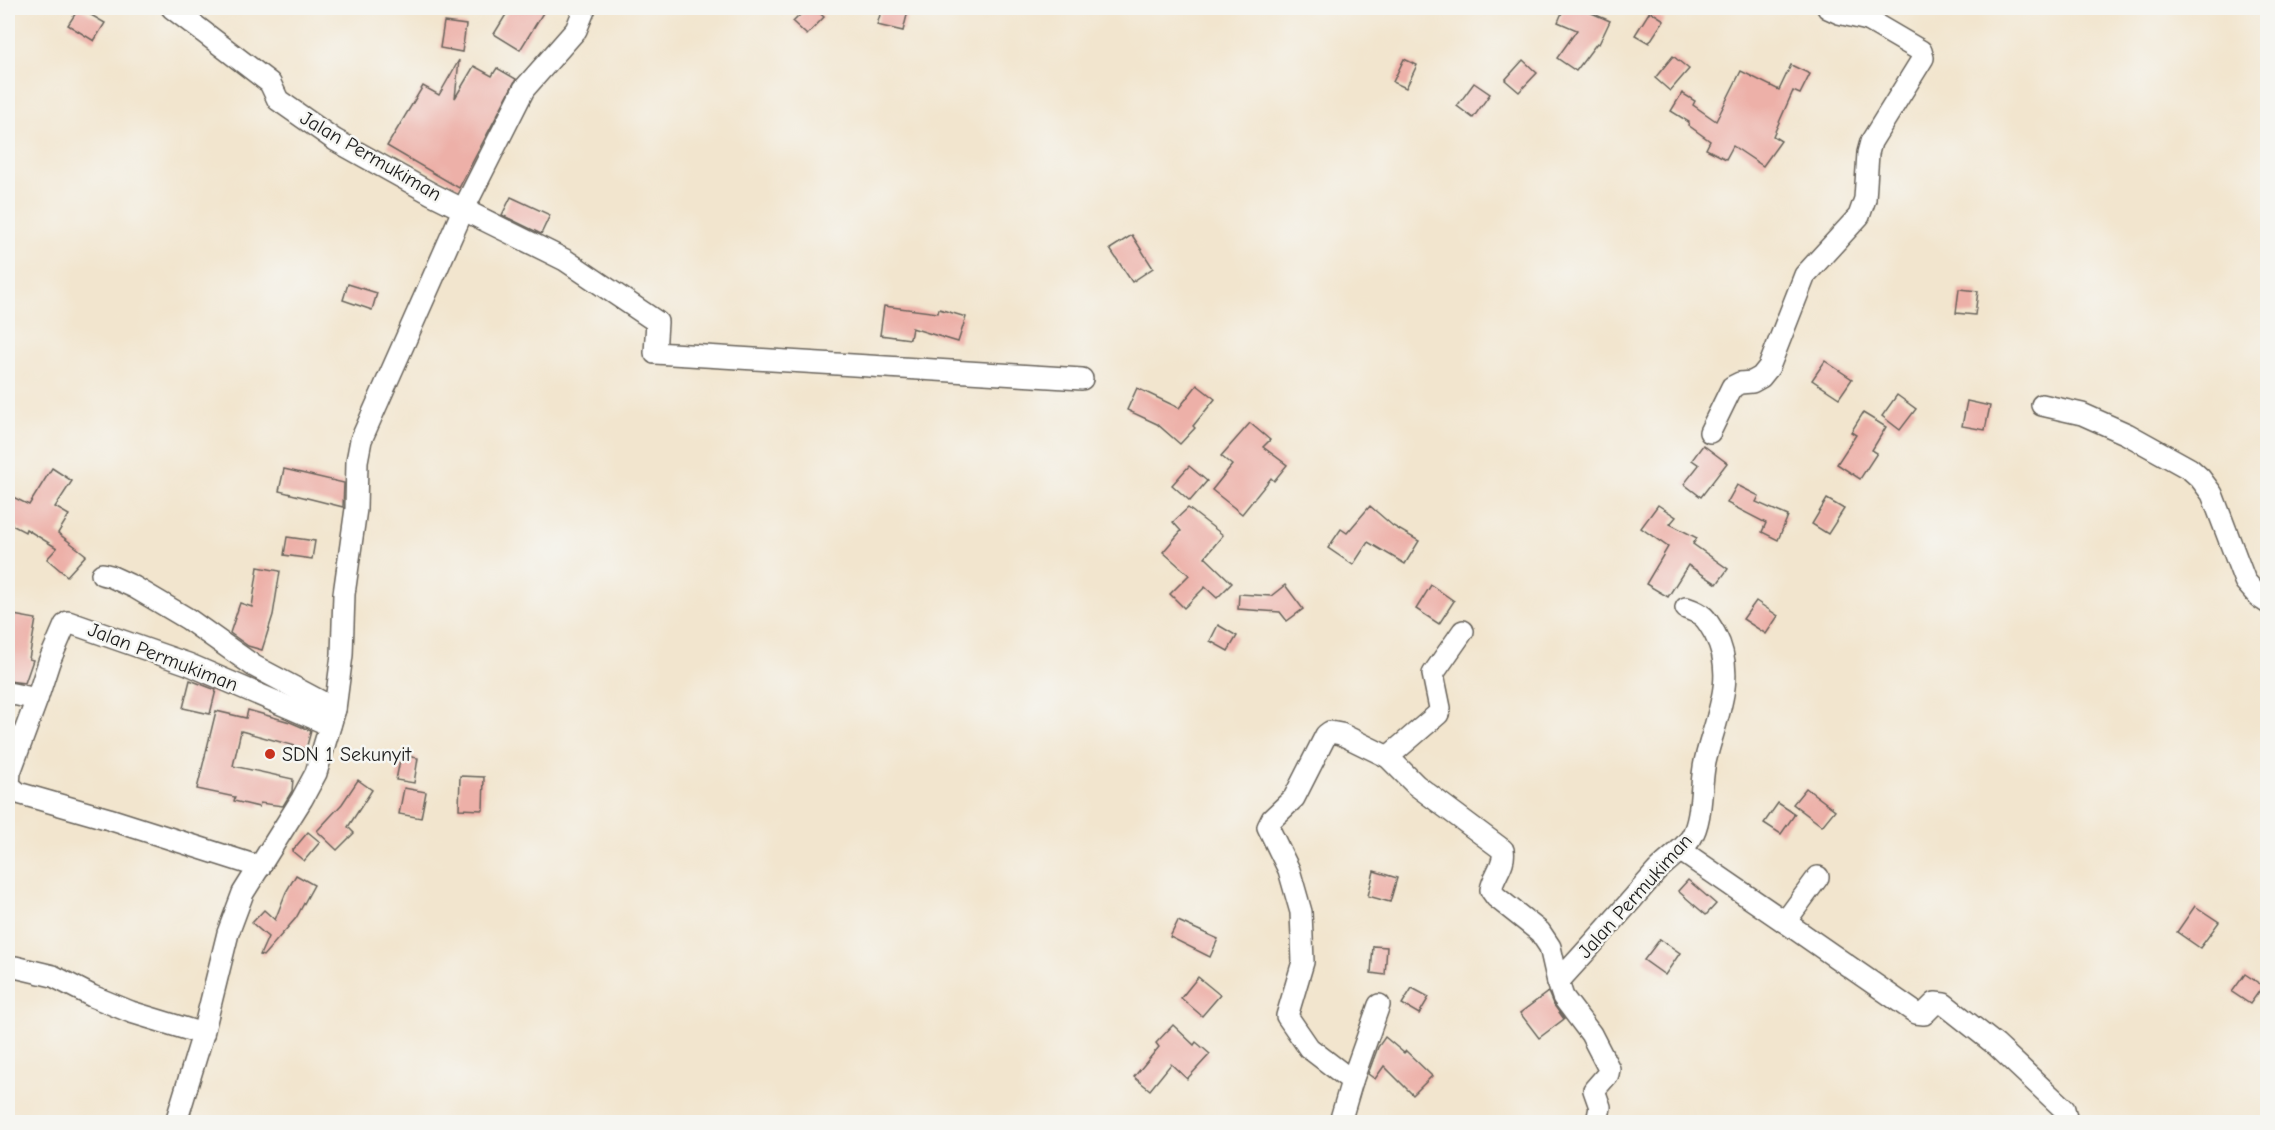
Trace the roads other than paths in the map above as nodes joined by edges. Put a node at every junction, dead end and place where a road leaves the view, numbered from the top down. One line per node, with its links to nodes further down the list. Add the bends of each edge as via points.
1 (172, 8): 5 (street, Jalan Permukiman, via 270,82 278,100 298,115 335,140)
2 (585, 8): 5 (street, via 576,30 524,89)
3 (1828, 8): 4 (street, via 1839,13)
4 (1870, 14): 8 (street, via 1921,51 1923,57 1871,142 1865,199 1859,216 1804,275 1769,367 1752,382 1731,387)
5 (464, 208): 6 (street, Jalan Permukiman, via 565,260 657,322 655,353); 15 (street, via 359,446 357,509 344,594 342,655)
6 (1082, 379)
7 (2042, 405): 10 (street, via 2091,418 2190,469 2212,494 2245,582)
8 (1710, 432)
9 (102, 574): 15 (street, via 134,587 188,619)
10 (2268, 603)
11 (1686, 608): 17 (street, Jalan Permukiman, via 1706,618 1725,659 1725,678 1705,763 1697,821 1693,835)
12 (1462, 631): 16 (street, via 1433,674 1438,714)
13 (8, 693): 14 (street)
14 (37, 699): 15 (street, Jalan Permukiman, via 68,622); 18 (street, via 10,772 9,785 18,793)
15 (333, 717): 18 (street, via 316,773)
16 (1388, 757): 22 (street, Jalan Permukiman, via 1416,785 1503,850 1503,861 1491,890 1540,932 1550,947); 25 (street, Jalan Permukiman, via 1330,732 1294,798 1269,827 1289,870 1301,912 1303,962 1287,1016 1309,1048)
17 (1680, 850): 20 (street); 22 (street, Jalan Permukiman)
18 (260, 867): 24 (street, via 243,893 228,933)
19 (1818, 877): 20 (street)
20 (1785, 922): 29 (street, via 1916,1013 1924,1014 1935,1004 1944,1004 1996,1045 2064,1109)
21 (15, 967): 24 (street, via 53,976 121,1008)
22 (1558, 982): 28 (street, Jalan Permukiman, via 1563,997 1591,1034 1609,1069 1594,1090 1600,1107)
23 (1379, 1005): 25 (street)
24 (203, 1034): 26 (street)
25 (1352, 1081): 27 (street)
26 (176, 1122)
27 (1340, 1122)
28 (1597, 1122)
29 (2067, 1122)

